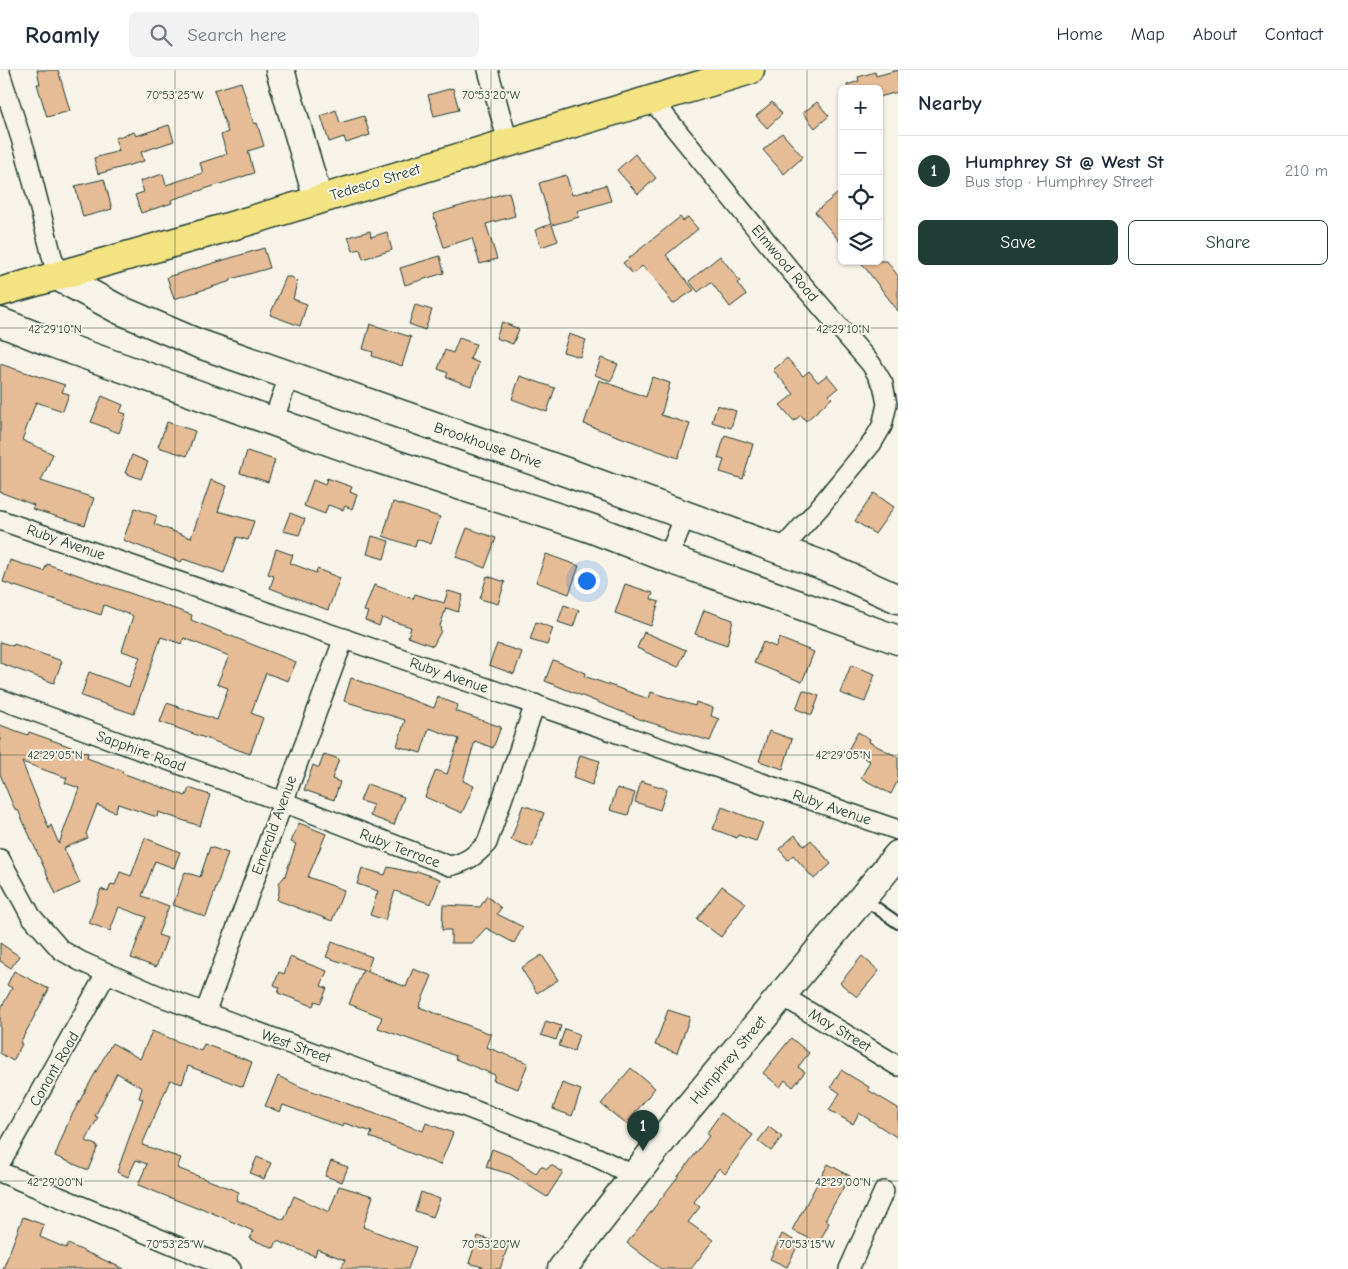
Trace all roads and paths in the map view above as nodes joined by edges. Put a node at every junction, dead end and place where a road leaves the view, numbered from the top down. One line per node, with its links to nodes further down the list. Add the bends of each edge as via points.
1 (280, 70): 8 (main road)
2 (488, 70): 7 (street)
3 (750, 70): 5 (main road, Tedesco Street)
4 (0, 73): 9 (street, via 26,154)
5 (697, 77): 6 (main road, Tedesco Street)
6 (652, 100): 7 (main road, Tedesco Street); 16 (street, Elmwood Road, via 871,364 882,384 887,404 882,426 872,443)
7 (508, 142): 8 (main road, Tedesco Street)
8 (318, 199): 9 (main road, Tedesco Street)
9 (57, 276): 10 (main road, Tedesco Street); 12 (main road, Brookhouse Drive, via 120,310)
10 (0, 292)
11 (0, 322): 13 (main road)
12 (289, 377): 13 (street); 14 (main road, Brookhouse Drive)
13 (273, 421): 17 (main road, via 590,528)
14 (685, 516): 16 (main road, Brookhouse Drive); 17 (street)
15 (0, 520): 19 (street, Ruby Avenue)
16 (780, 550): 18 (main road, Brookhouse Drive)
17 (668, 558): 20 (main road)
18 (898, 599)
19 (344, 638): 22 (street, Ruby Avenue); 23 (street, Emerald Avenue)
20 (898, 640)
21 (0, 699): 23 (street, Sapphire Road)
22 (535, 704): 23 (street, Ruby Terrace, via 495,826 487,843 465,863 450,866 424,858); 24 (street, Ruby Avenue)
23 (282, 802): 31 (street, Emerald Avenue)
24 (898, 830)
25 (898, 854): 27 (main road, Humphrey Street)
26 (0, 859): 29 (street, West Street, via 31,916 61,950)
27 (862, 898): 28 (lane); 30 (main road, Humphrey Street)
28 (898, 923)
29 (106, 974): 31 (street, West Street); 33 (street, Conant Road)
30 (781, 995): 32 (street, May Street); 35 (main road, Humphrey Street)
31 (206, 1012): 35 (street, West Street, via 596,1156)
32 (898, 1066)
33 (0, 1164)
34 (0, 1172): 38 (street)
35 (636, 1176): 37 (main road, Humphrey Street)
36 (884, 1191): 39 (street)
37 (566, 1268)
38 (231, 1269)
39 (849, 1269)

